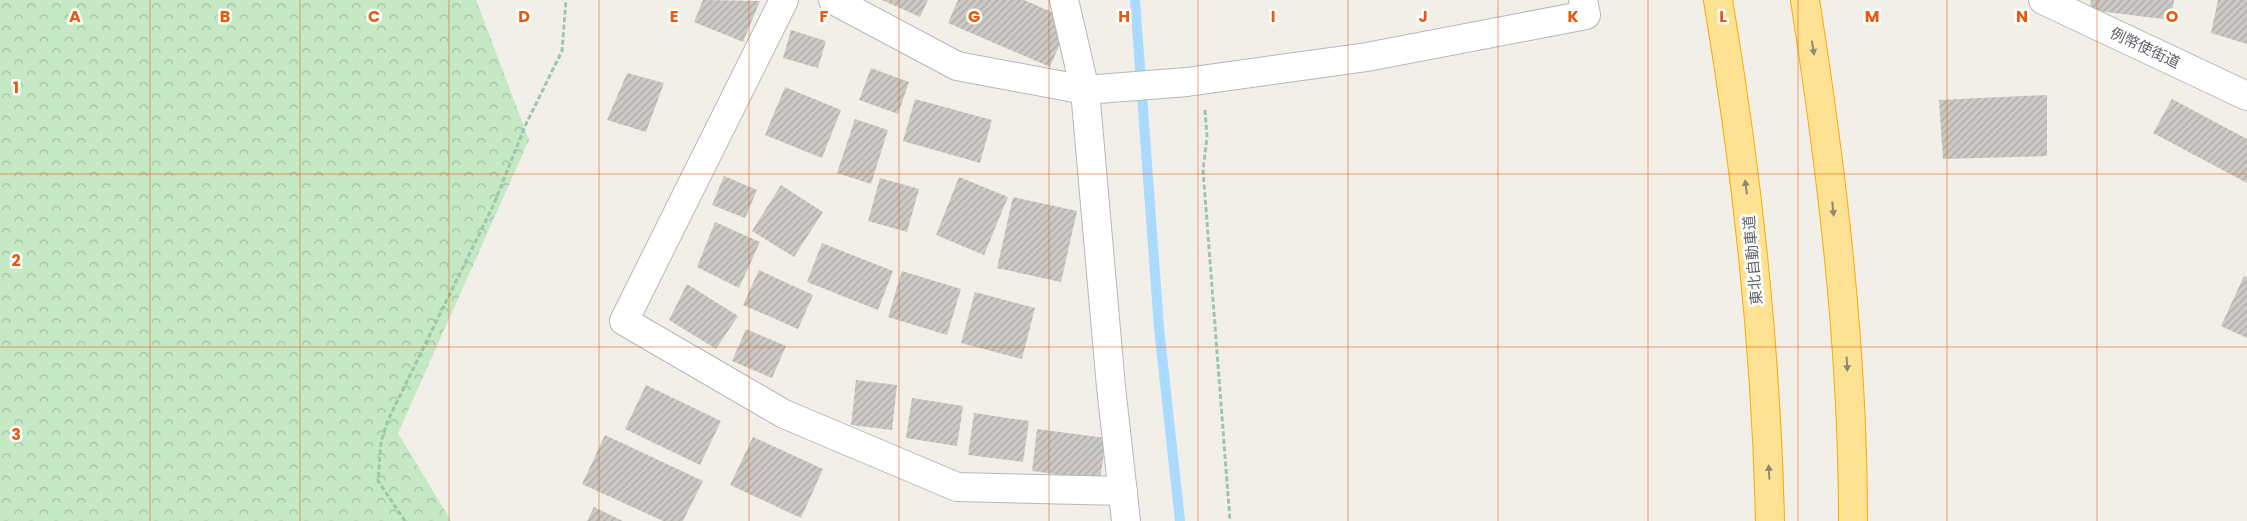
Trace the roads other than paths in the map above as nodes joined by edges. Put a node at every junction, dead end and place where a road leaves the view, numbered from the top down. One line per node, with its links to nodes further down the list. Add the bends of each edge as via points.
1 (784, 0): 10 (street, via 624,320 784,414 957,487)
2 (834, 0): 8 (street, via 957,66)
3 (1064, 0): 8 (street)
4 (1583, 0): 8 (street, via 1586,15 1367,56 1195,81)
5 (1718, 0): 12 (highway, 東北自動車道, one-way to 5, via 1759,322 1736,103)
6 (1805, 0): 13 (highway, one-way to 13, via 1821,99 1844,315)
7 (2042, 0): 9 (street, 例幣使街道)
8 (1093, 90): 10 (street, via 1111,387)
9 (2247, 96)
10 (1123, 491): 11 (street)
11 (1126, 521)
12 (1770, 521)
13 (1853, 521)

